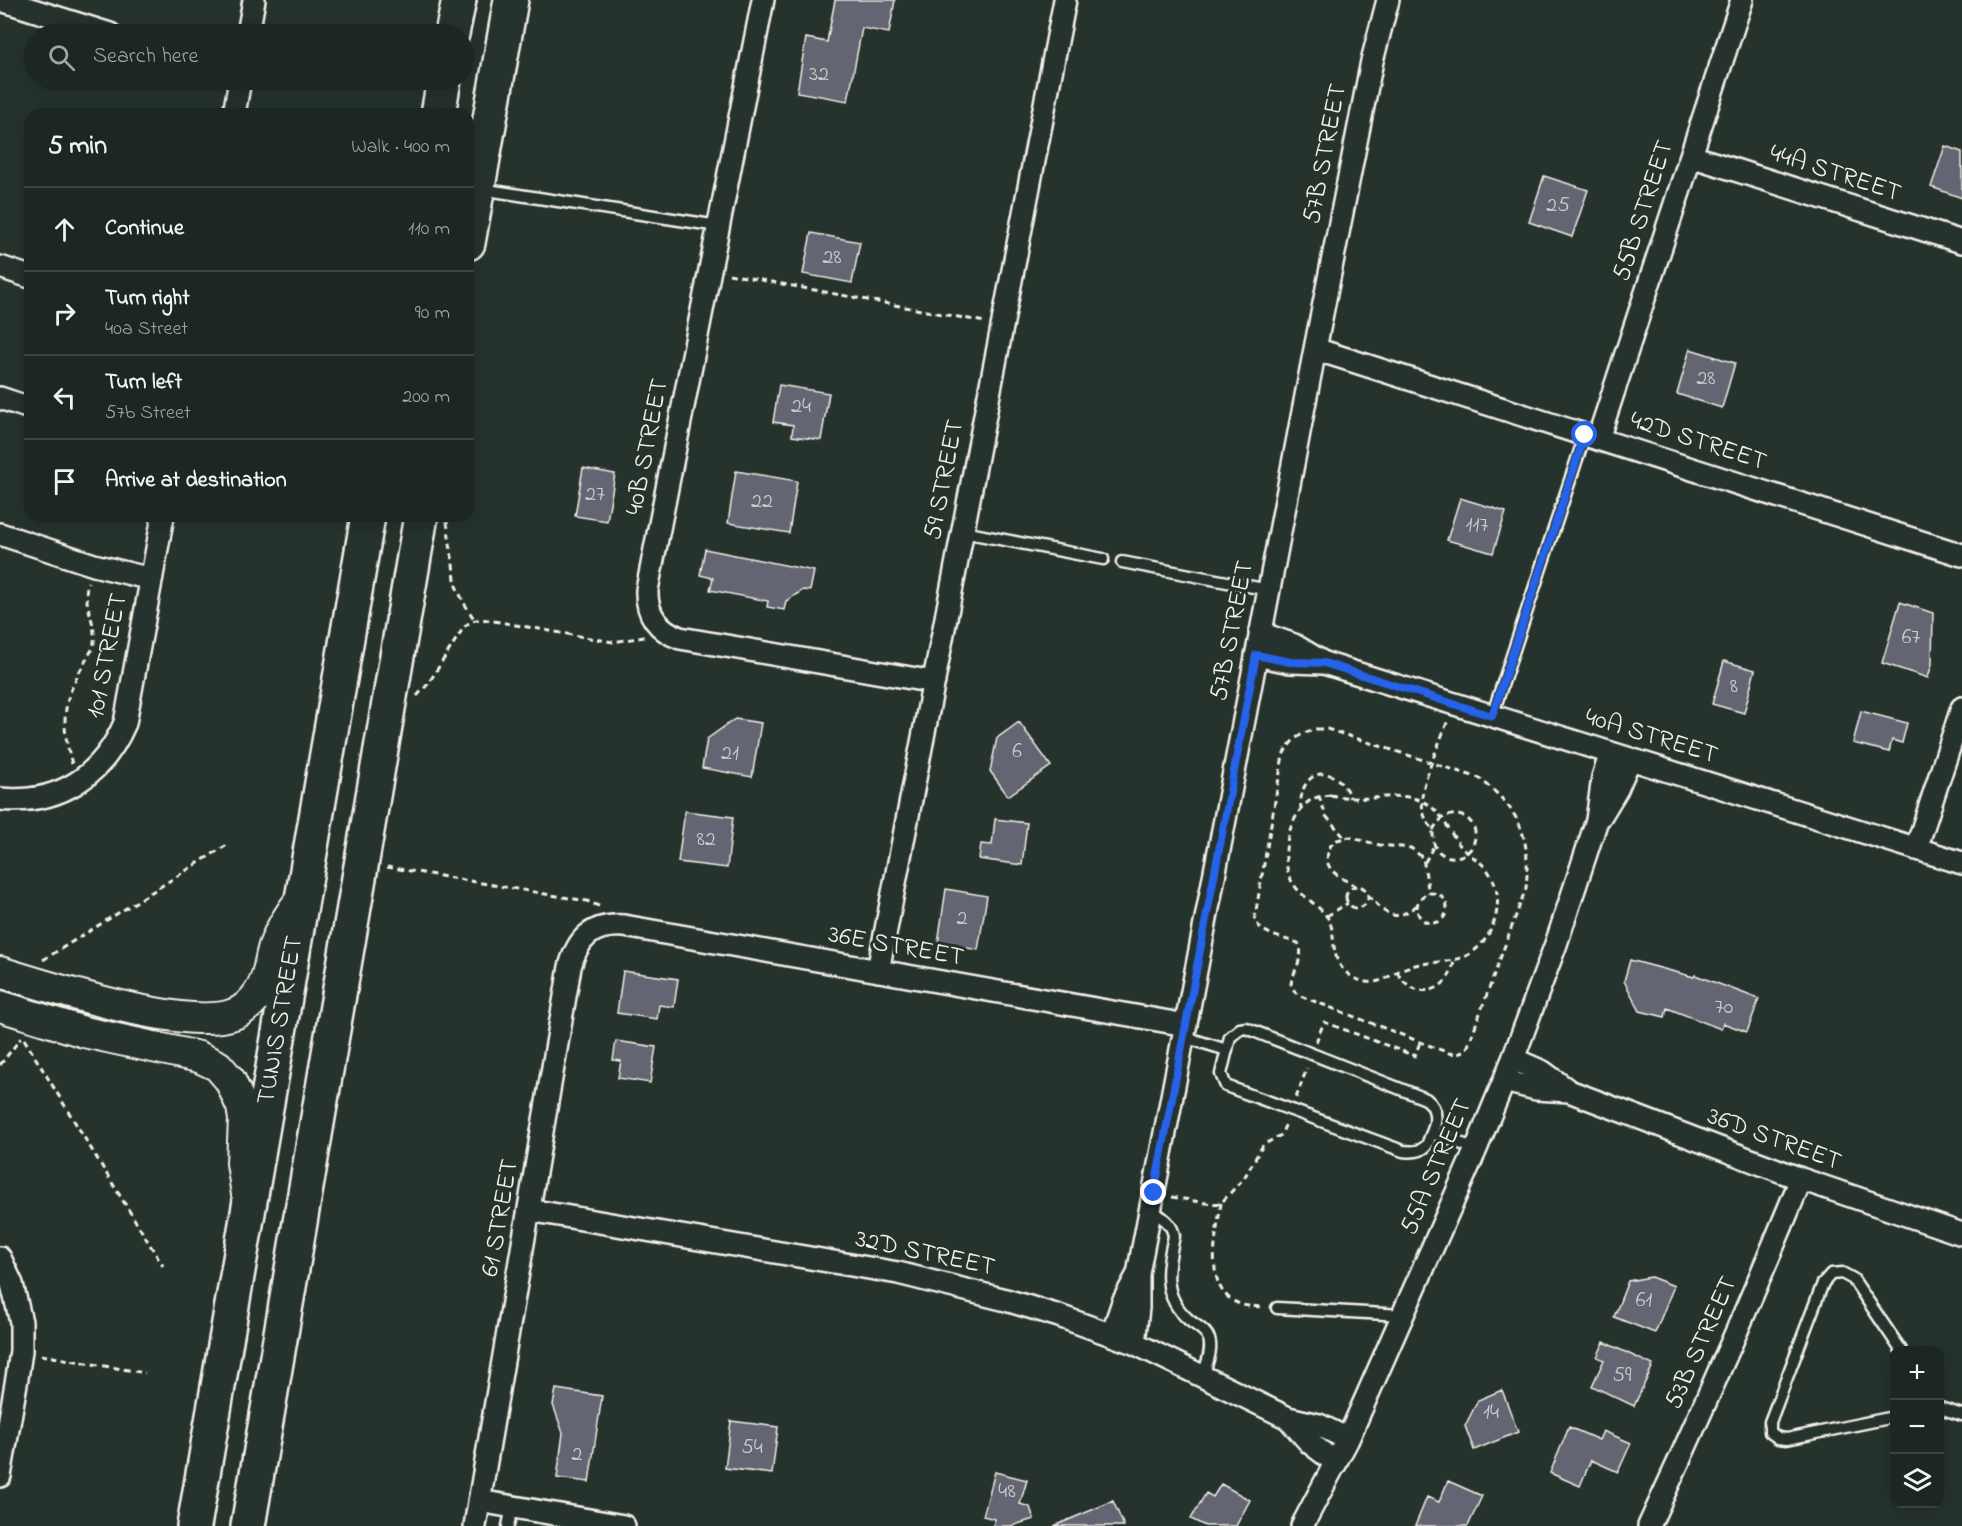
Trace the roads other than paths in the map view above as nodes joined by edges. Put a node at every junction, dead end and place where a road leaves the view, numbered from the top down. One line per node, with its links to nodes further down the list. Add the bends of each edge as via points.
1 (1, 0): 9 (street)
2 (254, 0): 10 (street)
3 (459, 0): 11 (main road)
4 (511, 0): 17 (main road)
5 (763, 0): 19 (street, 40B STREET)
6 (1065, 0): 30 (street, 59 STREET)
7 (1388, 0): 23 (street, 57B STREET, via 1372,61)
8 (1742, 0): 16 (street, 55B STREET)
9 (78, 24)
10 (250, 24)
11 (454, 24)
12 (238, 90): 14 (street)
13 (442, 90): 15 (main road)
14 (235, 108)
15 (439, 108)
16 (1691, 156): 20 (street, 44A STREET); 26 (street, 55B STREET)
17 (478, 189): 18 (main road); 19 (lane)
18 (474, 211)
19 (718, 226): 40 (street, 40B STREET, via 647,590 652,617 664,630 680,638)
20 (1962, 242)
21 (0, 267): 22 (street)
22 (24, 275)
23 (1315, 349): 26 (street, 42D STREET); 36 (street, 57B STREET)
24 (0, 398): 25 (street)
25 (24, 406)
26 (1591, 437): 32 (street, 42D STREET); 42 (lane)
27 (162, 522): 35 (street, 101 STREET)
28 (367, 522): 47 (main road, TUNIS STREET)
29 (420, 522): 82 (main road, TUNIS STREET)
30 (963, 532): 33 (lane); 40 (street, 59 STREET)
31 (0, 534): 35 (street)
32 (1962, 555)
33 (1103, 559)
34 (1122, 562): 36 (lane)
35 (151, 579): 44 (street, 101 STREET, via 125,723 115,744 101,763 77,783 47,796)
36 (1269, 590): 37 (street, 57B STREET)
37 (1260, 633): 38 (street, 57B STREET); 39 (street, 40A STREET, via 1294,645)
38 (1256, 655): 39 (street, 40A STREET); 52 (street, 57B STREET)
39 (1324, 663): 42 (street, 40A STREET)
40 (934, 682): 49 (street, 59 STREET)
41 (1962, 708): 45 (street)
42 (1492, 716): 43 (street, 40A STREET)
43 (1621, 756): 45 (street, 40A STREET); 54 (street, 55A STREET, via 1617,789 1597,820)
44 (0, 799)
45 (1917, 849): 46 (street, 40A STREET)
46 (1962, 863)
47 (302, 898): 50 (street, via 278,936 258,994 234,1014 198,1018 160,1013 97,1000); 60 (main road, TUNIS STREET)
48 (597, 928): 49 (street, 36E STREET, via 624,926); 62 (street, 61 STREET, via 582,940 573,958)
49 (878, 971): 52 (street, 36E STREET)
50 (0, 972)
51 (0, 1006): 60 (street, via 84,1032 199,1057 218,1066 230,1080 242,1107 242,1163)
52 (1185, 1031): 53 (lane); 61 (street, 57B STREET)
53 (1227, 1050): 57 (lane, via 1234,1032 1253,1030 1426,1099 1435,1109); 57 (lane, via 1221,1074 1232,1089 1403,1151 1426,1146)
54 (1513, 1059): 55 (street, 55A STREET); 56 (street, 36D STREET, via 1543,1072)
55 (1504, 1081): 56 (street, 36D STREET, via 1536,1089); 58 (street, 55A STREET)
56 (1569, 1091): 59 (street, 36D STREET)
57 (1432, 1133): 58 (lane)
58 (1476, 1149): 67 (street, 55A STREET)
59 (1801, 1179): 63 (street, 36D STREET); 86 (street, 53B STREET, via 1729,1351)
60 (249, 1204): 81 (main road, TUNIS STREET)
61 (1150, 1209): 65 (street, 57B STREET); 71 (lane, via 1173,1231 1167,1277 1173,1299 1210,1340)
62 (530, 1210): 68 (street, 32D STREET, via 898,1273 1006,1300); 79 (street, 61 STREET)
63 (1962, 1234)
64 (0, 1258): 78 (street, via 12,1284 21,1322 21,1351)
65 (1138, 1274): 68 (street, 57B STREET); 69 (street, 57B STREET)
66 (1277, 1308): 67 (lane)
67 (1403, 1315): 76 (street, 55A STREET)
68 (1112, 1334): 69 (street, 32D STREET)
69 (1134, 1343): 71 (street, 32D STREET)
70 (1898, 1346): 75 (lane, via 1853,1279 1842,1273 1831,1274 1824,1283 1770,1422 1770,1432 1787,1439)
71 (1203, 1376): 74 (street, 32D STREET)
72 (1944, 1409): 73 (lane)
73 (1962, 1415)
74 (1288, 1418): 76 (street, 32D STREET, via 1319,1425); 77 (street, 32D STREET, via 1310,1443)
75 (1890, 1418)
76 (1348, 1439): 77 (street, 55A STREET)
77 (1336, 1463): 85 (street, 55A STREET)
78 (0, 1476)
79 (479, 1501): 80 (street); 83 (street, 61 STREET)
80 (510, 1516): 84 (street)
81 (194, 1526)
82 (248, 1526)
83 (475, 1526)
84 (624, 1526)
85 (1302, 1526)
86 (1649, 1526)

